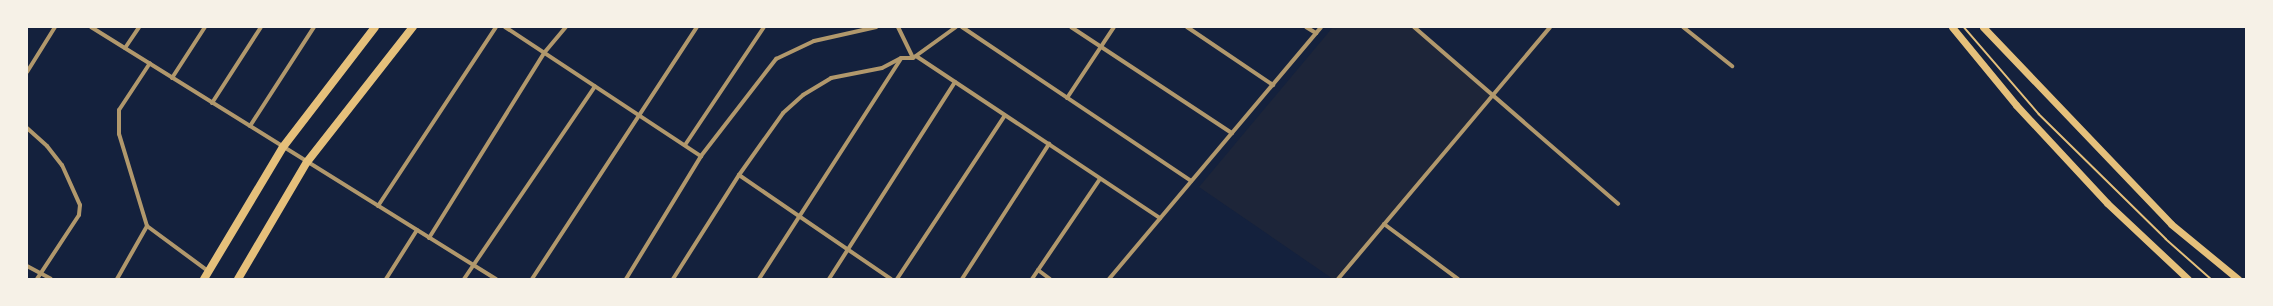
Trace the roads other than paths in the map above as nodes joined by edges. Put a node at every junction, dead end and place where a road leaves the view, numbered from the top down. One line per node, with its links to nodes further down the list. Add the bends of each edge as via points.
1 (55, 27): 36 (street)
2 (91, 27): 30 (street)
3 (139, 27): 30 (street)
4 (205, 27): 37 (street)
5 (261, 27): 43 (street)
6 (314, 27): 46 (street)
7 (374, 27): 51 (main road)
8 (413, 27): 53 (main road)
9 (496, 27): 58 (street)
10 (505, 27): 31 (street)
11 (566, 27): 31 (street)
12 (697, 27): 44 (street)
13 (764, 27): 50 (street)
14 (874, 27): 52 (street, via 814,41 776,59)
15 (898, 27): 32 (street)
16 (956, 27): 32 (street)
17 (962, 27): 42 (street)
18 (1071, 27): 29 (street)
19 (1114, 27): 29 (street)
20 (1187, 27): 39 (street)
21 (1306, 27): 28 (street)
22 (1321, 27): 28 (street)
23 (1414, 27): 41 (street)
24 (1550, 27): 41 (street)
25 (1683, 27): 35 (street)
26 (1952, 27): 92 (main road, via 2016,105 2107,203)
27 (1984, 27): 93 (main road, via 2170,224)
28 (1316, 33): 39 (street)
29 (1101, 47): 42 (street); 48 (street)
30 (125, 48): 34 (street)
31 (544, 53): 40 (street); 64 (street)
32 (915, 57): 33 (street); 38 (street)
33 (901, 58): 54 (street, via 882,68 831,78 812,88 783,113); 59 (street)
34 (150, 63): 37 (street); 62 (street, via 119,110 119,134)
35 (1732, 66)
36 (27, 72)
37 (172, 78): 43 (street)
38 (955, 82): 45 (street); 65 (street)
39 (1274, 85): 48 (street)
40 (595, 86): 44 (street); 66 (street)
41 (1493, 96): 57 (street); 61 (street)
42 (1067, 98): 56 (street)
43 (212, 103): 46 (street)
44 (639, 115): 50 (street); 79 (street)
45 (1005, 115): 49 (street); 85 (street)
46 (250, 126): 51 (street)
47 (27, 128): 70 (street, via 47,146 62,165 80,205 79,215)
48 (1232, 133): 56 (street)
49 (1048, 144): 55 (street); 86 (street)
50 (685, 145): 52 (street)
51 (283, 147): 53 (street); 69 (main road)
52 (701, 156): 80 (street)
53 (307, 162): 58 (street); 75 (main road)
54 (739, 175): 59 (street); 81 (street)
55 (1100, 179): 60 (street); 68 (street)
56 (1191, 181): 60 (street)
57 (1618, 204)
58 (378, 206): 63 (street)
59 (799, 216): 65 (street); 82 (street)
60 (1160, 218): 89 (street)
61 (1384, 224): 90 (street); 91 (street)
62 (147, 226): 69 (street); 73 (street)
63 (417, 230): 64 (street); 76 (street)
64 (429, 238): 66 (street)
65 (848, 250): 83 (street); 84 (street)
66 (473, 264): 77 (street); 78 (street)
67 (27, 266): 70 (street)
68 (1038, 270): 87 (street); 88 (street)
69 (208, 271): 74 (main road)
70 (40, 273): 71 (street); 72 (street)
71 (37, 279)
72 (50, 279)
73 (117, 279)
74 (204, 279)
75 (238, 279)
76 (386, 279)
77 (464, 279)
78 (496, 279)
79 (532, 279)
80 (626, 279)
81 (673, 279)
82 (759, 279)
83 (829, 279)
84 (891, 279)
85 (897, 279)
86 (962, 279)
87 (1032, 279)
88 (1050, 279)
89 (1109, 279)
90 (1338, 279)
91 (1458, 279)
92 (2188, 279)
93 (2238, 279)

